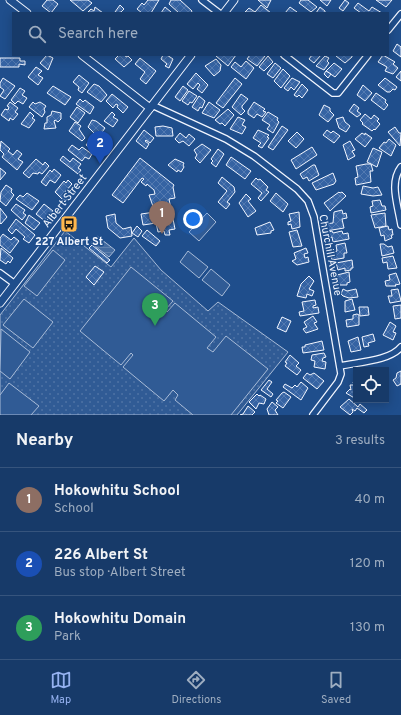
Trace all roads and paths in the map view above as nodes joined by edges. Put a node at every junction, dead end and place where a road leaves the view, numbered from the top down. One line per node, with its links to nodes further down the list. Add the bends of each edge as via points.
1 (10, 0): 4 (main road)
2 (202, 0): 5 (street)
3 (234, 0): 5 (main road)
4 (26, 12)
5 (225, 12)
6 (401, 14): 7 (street)
7 (389, 29)
8 (83, 56): 12 (main road)
9 (190, 56): 12 (main road, Albert Street)
10 (285, 56): 11 (street, via 333,93 338,93)
11 (367, 56)
12 (151, 107): 16 (main road, Albert Street); 19 (street, Churchill Avenue, via 244,149 297,189 308,201 314,217)
13 (401, 167): 14 (street, via 394,182)
14 (401, 225)
15 (0, 273): 16 (street)
16 (14, 284): 17 (main road, Albert Street)
17 (0, 303)
18 (401, 346): 19 (street, via 397,352 389,356)
19 (340, 366): 20 (street, Churchill Avenue, via 338,382)
20 (312, 415)

